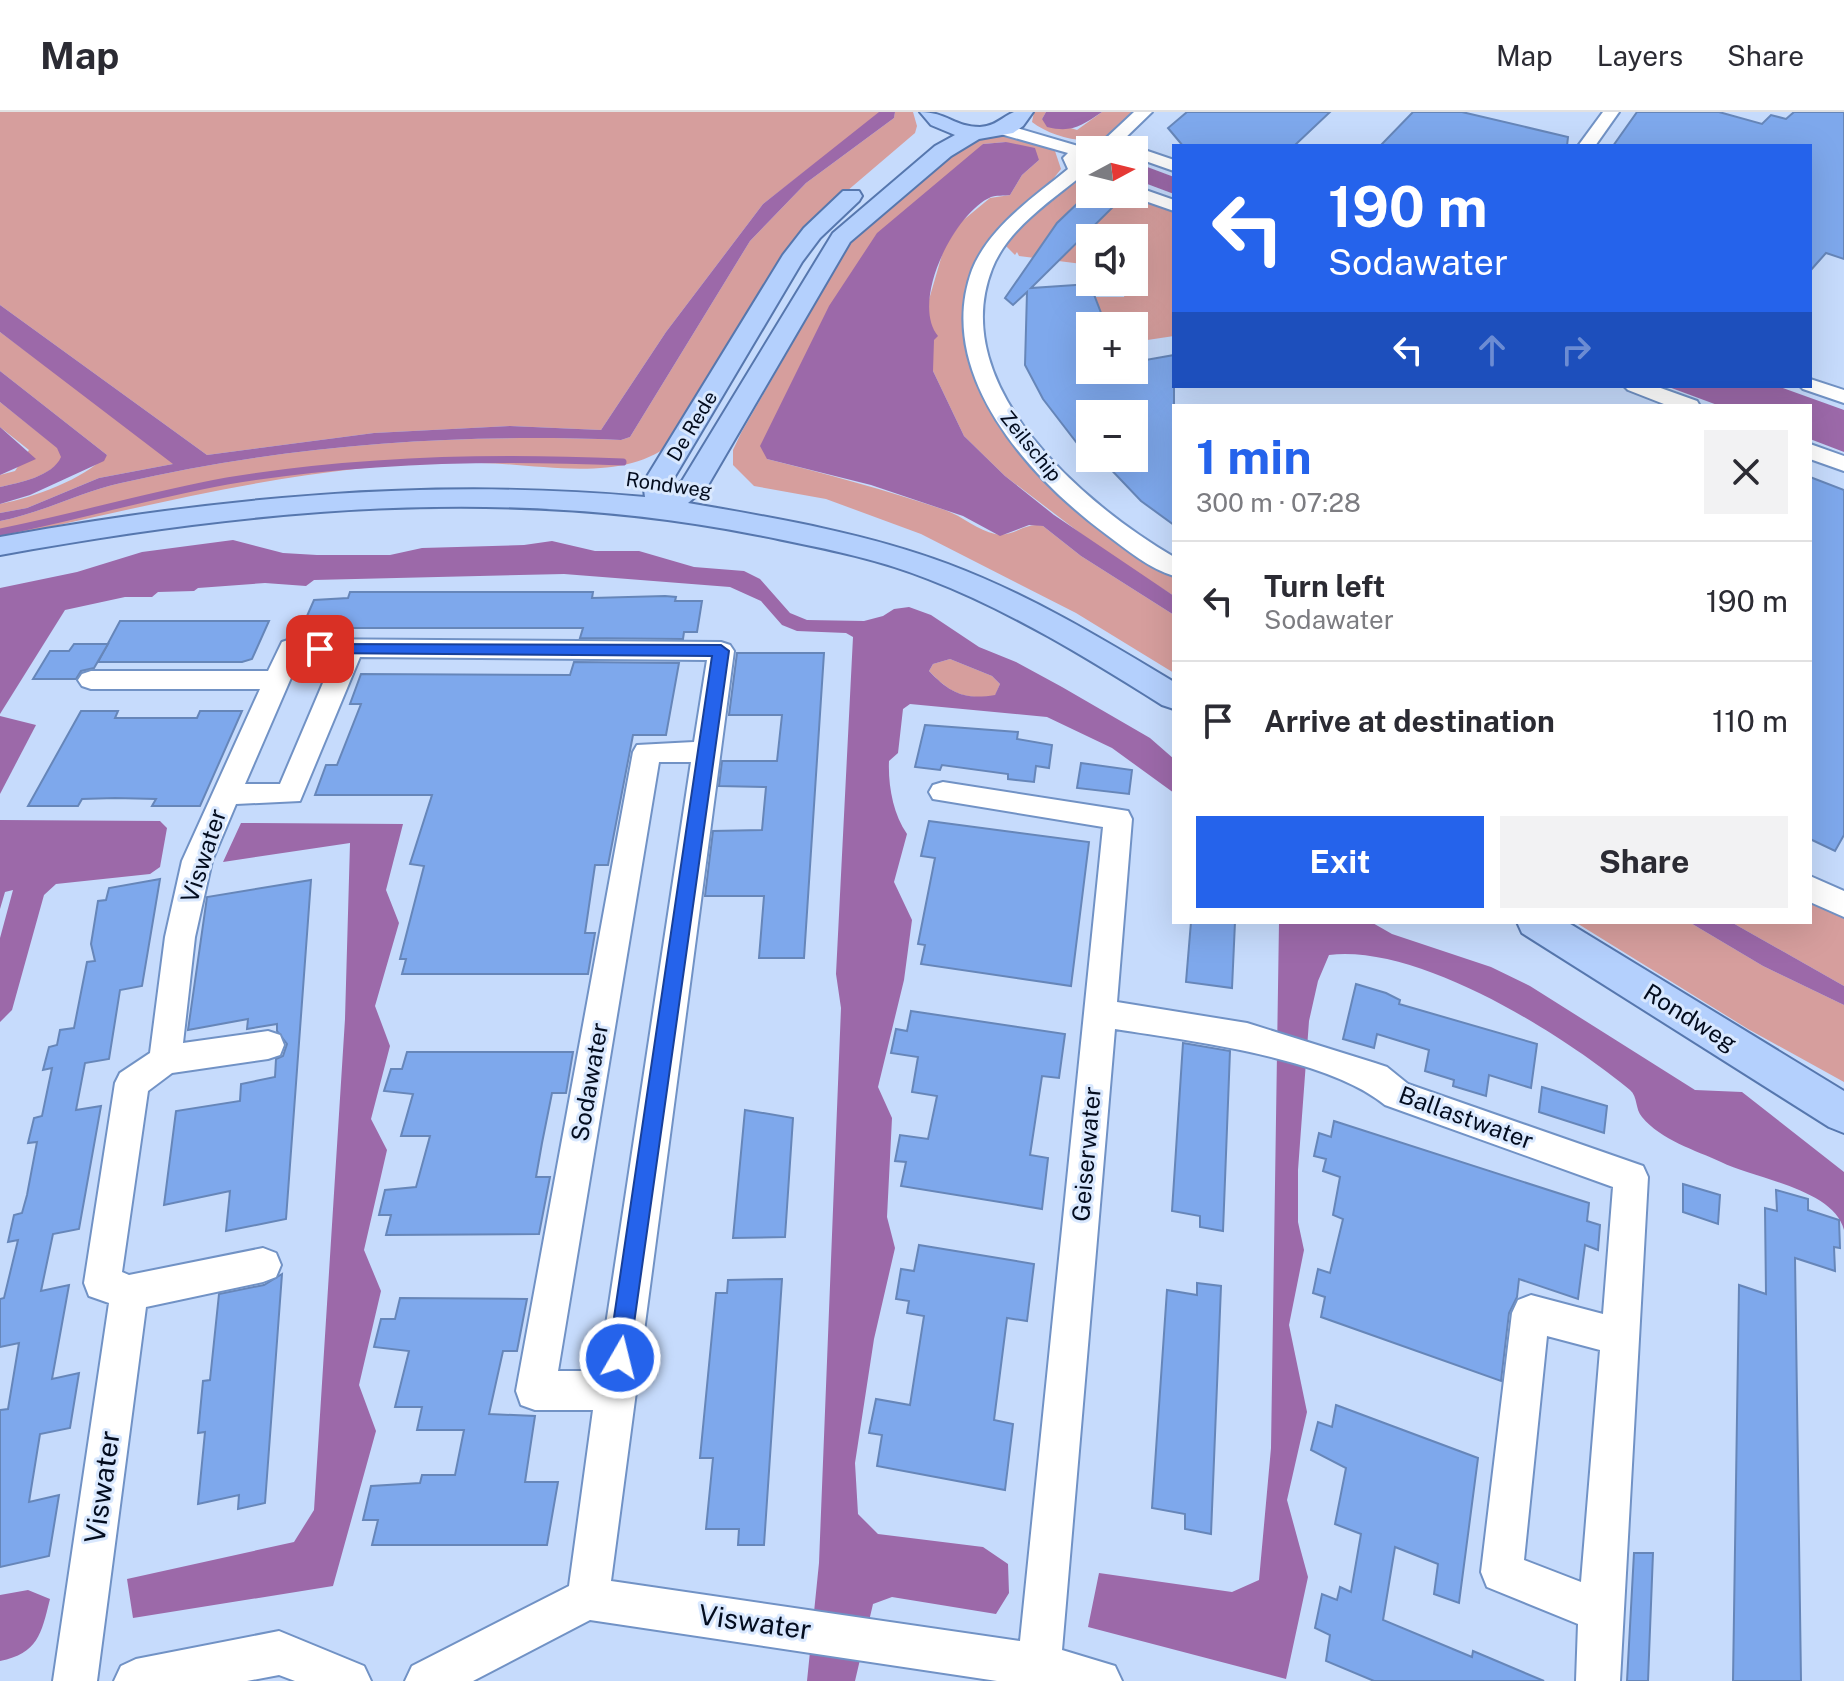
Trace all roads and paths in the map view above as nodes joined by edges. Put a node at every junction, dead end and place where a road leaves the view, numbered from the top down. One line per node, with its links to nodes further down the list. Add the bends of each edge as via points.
1 (1144, 112): 6 (street)
2 (1611, 112): 7 (street)
3 (1014, 118): 5 (main road); 10 (street)
4 (927, 120): 5 (main road); 8 (main road, via 931,135)
5 (969, 132): 22 (main road, De Rede, via 841,238)
6 (1118, 136)
7 (1587, 144)
8 (903, 154)
9 (1148, 157): 12 (street)
10 (1076, 159)
11 (1076, 165): 25 (street, Zeilschip, via 1006,234 982,270 972,310 975,354 1003,415 1042,465 1085,505)
12 (1172, 165)
13 (869, 181): 23 (main road, De Rede, via 836,208 791,260)
14 (1148, 196): 15 (street)
15 (1172, 205)
16 (1812, 386): 18 (street)
17 (1640, 388): 19 (street)
18 (1844, 397)
19 (1684, 404)
20 (1812, 452): 21 (street)
21 (1844, 464)
22 (693, 487): 23 (main road, De Rede); 27 (main road, Rondweg, via 830,516 943,553 1047,602)
23 (659, 495): 24 (main road, Rondweg, via 350,502 131,520); 30 (main road, Rondweg, via 938,571 1059,626)
24 (0, 546)
25 (1172, 567)
26 (350, 649): 29 (street, Viswater, via 291,648); 31 (street, via 721,651); 33 (street, Viswater, via 290,794)
27 (1172, 676)
28 (91, 680): 29 (street)
29 (276, 680): 33 (street, Viswater)
30 (1172, 696)
31 (706, 752): 46 (street); 46 (street, Sodawater, via 647,752 535,1391)
32 (943, 792): 38 (street, Geiserwater, via 1118,819)
33 (225, 794): 40 (street, Viswater, via 197,861 186,906)
34 (1812, 889): 35 (street)
35 (1844, 905)
36 (1539, 924): 42 (main road, Rondweg)
37 (1574, 924): 41 (main road, Rondweg)
38 (1100, 1013): 45 (street, Ballastwater, via 1247,1037 1375,1077 1397,1095 1631,1177); 49 (street, Geiserwater)
39 (268, 1045): 40 (street)
40 (165, 1060): 44 (street, via 132,1083 102,1283)
41 (1844, 1088)
42 (1844, 1114)
43 (263, 1265): 44 (street)
44 (129, 1293): 50 (street, Viswater)
45 (1619, 1337): 48 (street, Ballastwater); 48 (street, via 1531,1313 1502,1572)
46 (615, 1390): 47 (street)
47 (588, 1599): 49 (street, Viswater); 53 (street)
48 (1600, 1611): 55 (street, Ballastwater)
49 (1039, 1666): 54 (street, Viswater)
50 (75, 1681)
51 (136, 1681): 52 (street, via 279,1653)
52 (349, 1681)
53 (427, 1681)
54 (1100, 1681)
55 (1598, 1681)

